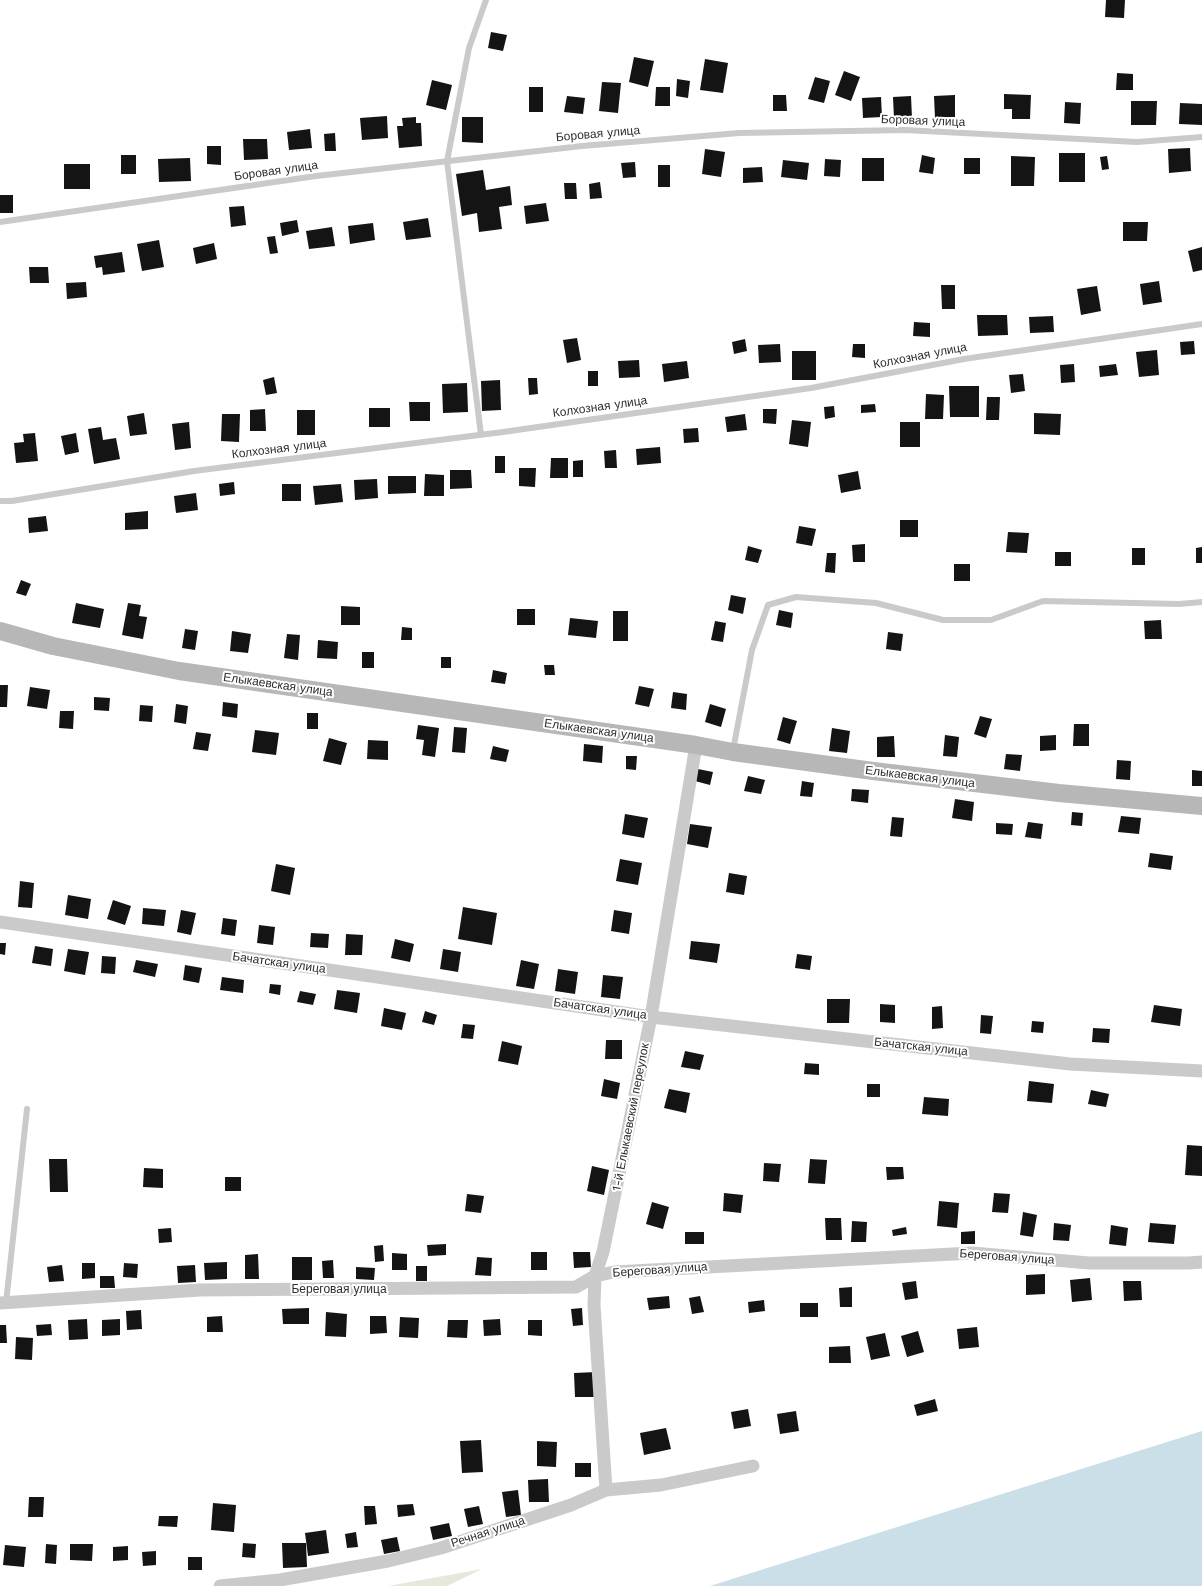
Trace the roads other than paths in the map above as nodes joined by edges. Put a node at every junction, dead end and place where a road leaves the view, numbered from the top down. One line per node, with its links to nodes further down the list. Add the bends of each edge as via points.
1 (486, 0): 3 (lane, via 469,48)
2 (1202, 137): 3 (lane, Боровая улица, via 1137,142 905,130 739,133 582,146)
3 (447, 161): 4 (lane, Боровая улица, via 316,176); 6 (lane)
4 (0, 222)
5 (1202, 324): 6 (lane, Колхозная улица, via 964,359 812,388)
6 (481, 435): 7 (lane, Колхозная улица, via 194,471)
7 (0, 501)
8 (1202, 602): 11 (lane, via 1165,604 1043,601 991,620 943,620 876,603 796,597 768,605 752,650)
9 (0, 631): 10 (street, Елыкаевская улица, via 53,646 179,671)
10 (696, 745): 11 (street, Елыкаевская улица); 14 (street, 1-й Елыкаевский переулок)
11 (733, 752): 12 (street, Елыкаевская улица, via 1059,793)
12 (1202, 806)
13 (0, 922): 14 (street, Бачатская улица)
14 (651, 1017): 15 (street, Бачатская улица, via 1070,1064); 18 (street, 1-й Елыкаевский переулок, via 603,1252)
15 (1202, 1071)
16 (27, 1109): 19 (lane)
17 (1202, 1262): 18 (street, Береговая улица, via 1089,1263 972,1253 614,1272)
18 (595, 1276): 19 (street, Береговая улица, via 576,1287 200,1290); 21 (street, 1-й Елыкаевский переулок, via 594,1305)
19 (3, 1303)
20 (753, 1466): 21 (street, Речная улица, via 661,1485)
21 (606, 1490): 22 (street, Речная улица, via 571,1505 448,1545 388,1561 280,1580)
22 (220, 1586)

